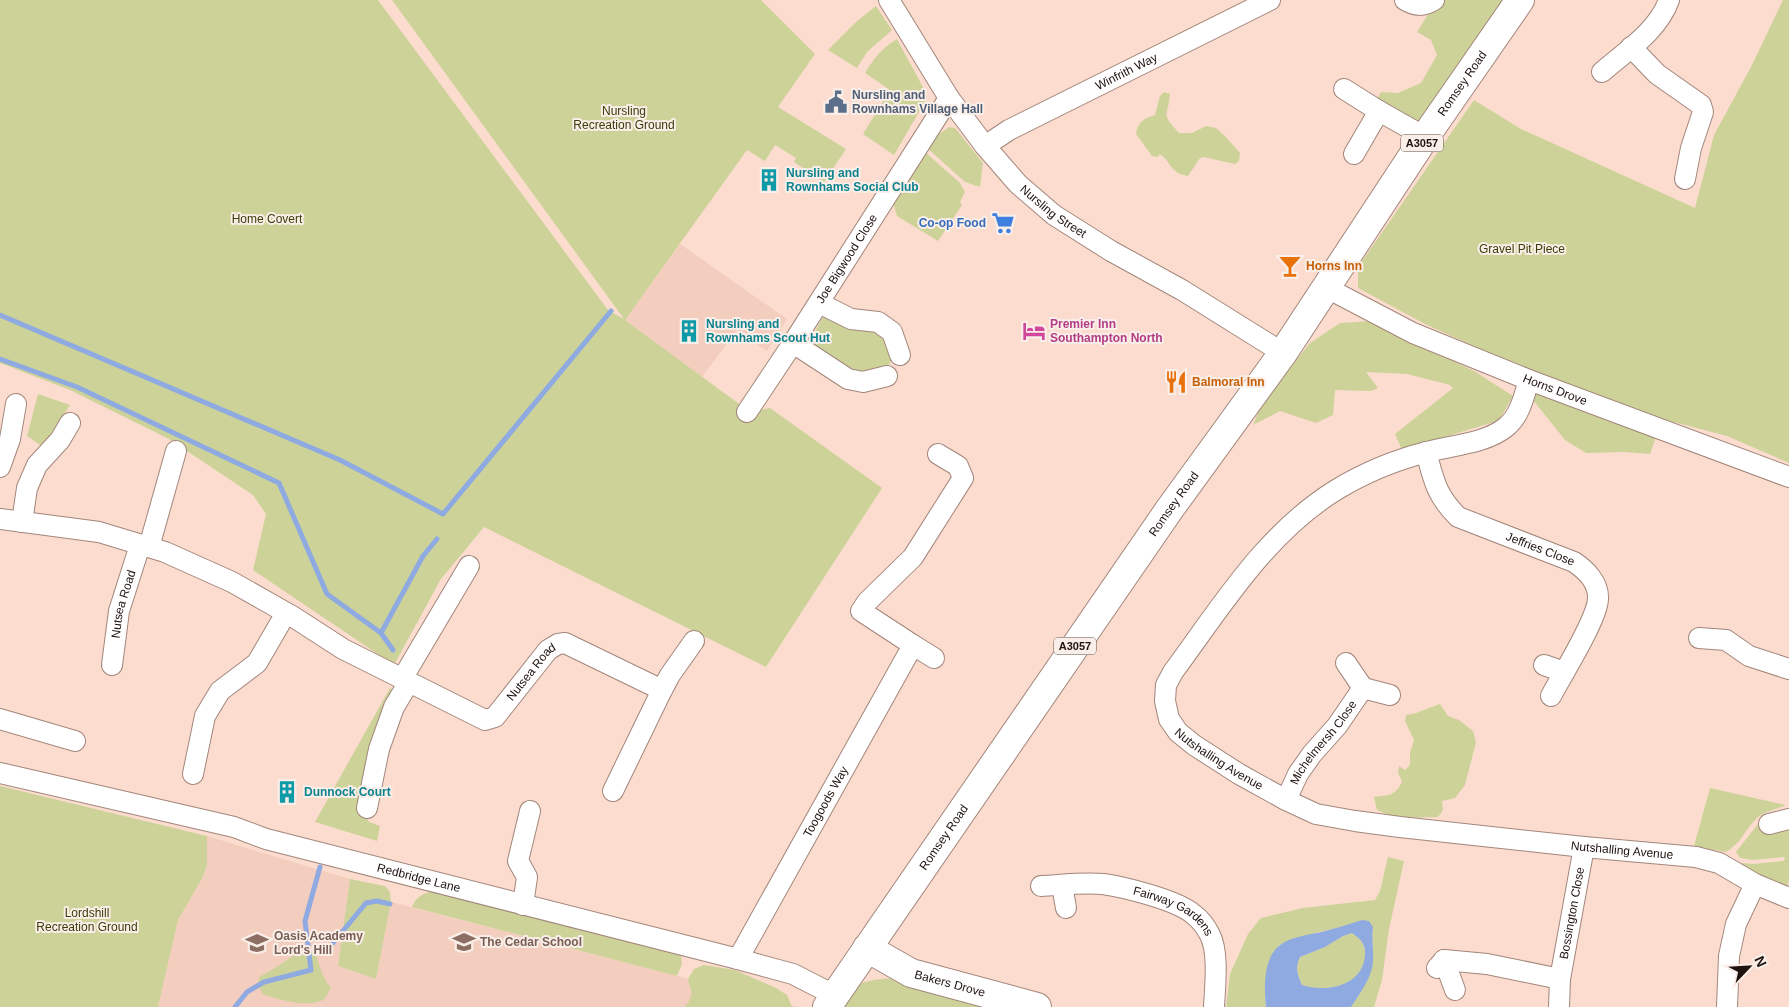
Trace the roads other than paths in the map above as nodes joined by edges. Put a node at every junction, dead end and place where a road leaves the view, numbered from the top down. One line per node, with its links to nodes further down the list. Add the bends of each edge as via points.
1 (889, 0): 10 (street, Nursling Street)
2 (1270, 0): 13 (street, Winfrith Way, via 1009,130)
3 (1404, 0): 4 (street, via 1420,6)
4 (1434, 0)
5 (1520, 0): 12 (main road, Romsey Road / A3057)
6 (1669, 0): 7 (street, via 1649,31)
7 (1631, 46): 8 (street); 15 (street, via 1657,74 1700,105 1703,112)
8 (1602, 72)
9 (1344, 89): 11 (street)
10 (949, 98): 13 (street, Nursling Street); 17 (street, Joe Bigwood Close)
11 (1379, 111): 12 (street); 14 (street)
12 (1426, 137): 16 (main road, Romsey Road / A3057)
13 (985, 146): 19 (street, Nursling Street, via 1018,184 1054,215)
14 (1354, 154)
15 (1685, 179)
16 (1327, 288): 19 (main road, Romsey Road / A3057); 22 (street, Horns Drove, via 1413,333)
17 (819, 303): 18 (street, Joe Bigwood Close); 20 (street, via 851,319 878,322 892,332)
18 (794, 343): 21 (street, via 848,379 863,382); 24 (street, Joe Bigwood Close)
19 (1283, 353): 67 (main road, Romsey Road / A3057, via 1169,510)
20 (900, 355)
21 (887, 376)
22 (1529, 380): 27 (street, Nutshalling Avenue, via 1520,406 1506,427 1491,436); 30 (street, Horns Drove)
23 (16, 404): 29 (street, via 10,439)
24 (747, 412)
25 (70, 423): 32 (street, via 60,440 37,465 27,488)
26 (176, 451): 33 (street, Nutsea Road)
27 (1426, 452): 44 (street, Jeffries Close, via 1438,492 1458,517 1586,569 1598,598 1592,619); 55 (street, Nutshalling Avenue, via 1367,474 1338,489 1289,525 1254,562 1166,685 1166,713 1178,732 1239,774)
28 (938, 454): 38 (street, via 958,466 962,478 913,556 860,611)
29 (0, 467)
30 (1789, 477)
31 (0, 519): 32 (street, Nutsea Road)
32 (22, 522): 33 (street, Nutsea Road, via 99,532)
33 (144, 546): 35 (street, Nutsea Road, via 232,582); 42 (street, Nutsea Road, via 119,612)
34 (469, 566): 45 (street)
35 (286, 612): 45 (street, Nutsea Road, via 343,649); 53 (street, via 257,663 220,691 205,716)
36 (1699, 638): 43 (street, via 1731,633 1749,656)
37 (694, 641): 47 (street)
38 (913, 645): 39 (street); 68 (street, Toogoods Way)
39 (934, 658)
40 (1346, 663): 46 (street, Michelmersh Close)
41 (1544, 664): 44 (street)
42 (112, 665)
43 (1789, 669)
44 (1564, 672): 49 (street, Jeffries Close)
45 (406, 680): 47 (street, Nutsea Road, via 485,720 495,717 548,650 565,643); 56 (street, via 379,749)
46 (1364, 688): 48 (street, Michelmersh Close); 55 (street, Michelmersh Close, via 1298,774)
47 (662, 690): 54 (street)
48 (1390, 695)
49 (1551, 696)
50 (0, 719): 51 (street)
51 (75, 741)
52 (0, 773): 65 (street, Redbridge Lane, via 234,827 266,839)
53 (193, 774)
54 (613, 791)
55 (1286, 800): 60 (street, Nutshalling Avenue, via 1316,814 1355,822)
56 (367, 808)
57 (530, 811): 65 (street, via 518,861 527,877)
58 (1789, 819): 59 (street)
59 (1769, 824)
60 (1584, 847): 62 (street, Nutshalling Avenue, via 1696,857 1728,868); 69 (street, Bossington Close)
61 (1062, 884): 63 (street, Fairway Gardens); 66 (street); 73 (street, Fairway Gardens, via 1102,884 1133,891 1182,907 1193,914 1203,924 1215,949)
62 (1754, 884): 64 (street, Nutshalling Avenue); 75 (street, via 1736,924 1729,956)
63 (1041, 886)
64 (1789, 898)
65 (522, 906): 68 (street, Redbridge Lane)
66 (1066, 908)
67 (867, 948): 71 (main road, Romsey Road / A3057); 72 (main road, Bakers Drove, via 911,973)
68 (738, 959): 71 (street, Redbridge Lane, via 793,974)
69 (1560, 979): 70 (street, via 1487,964 1441,964); 74 (street, Bossington Close)
70 (1455, 990)
71 (831, 1001)
72 (1037, 1007)
73 (1214, 1007)
74 (1559, 1007)
75 (1727, 1007)

